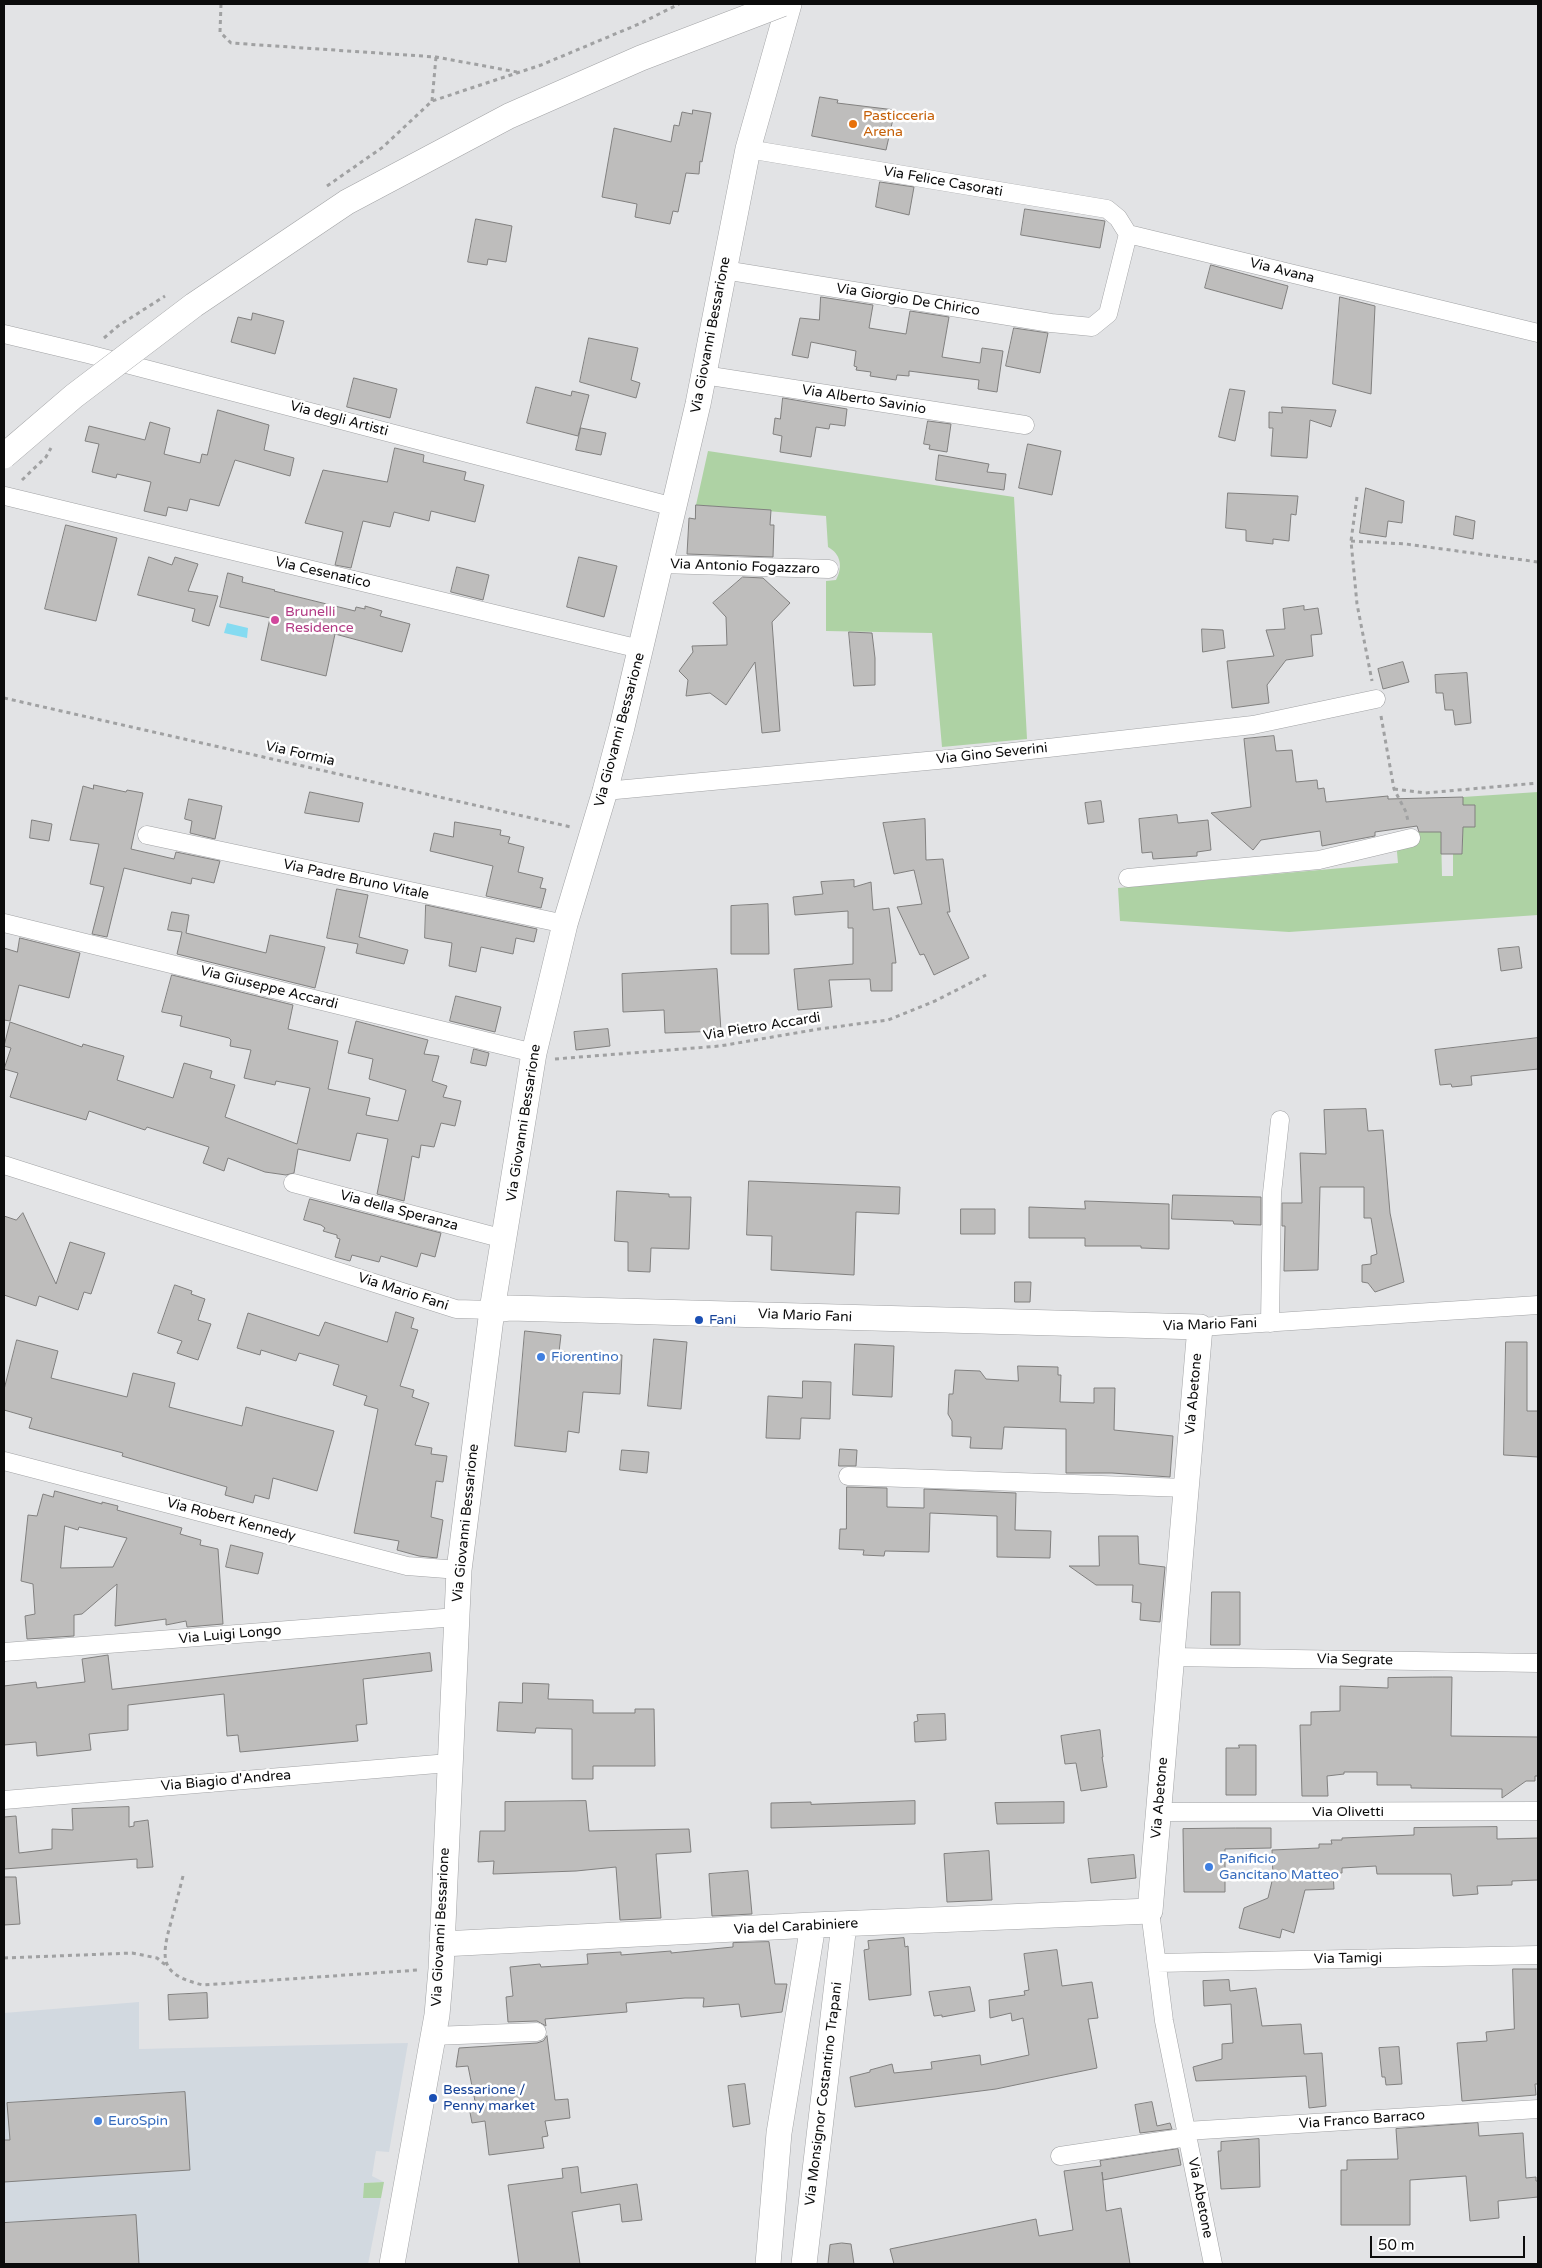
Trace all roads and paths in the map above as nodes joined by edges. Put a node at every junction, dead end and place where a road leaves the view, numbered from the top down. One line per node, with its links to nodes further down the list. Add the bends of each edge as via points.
1 (221, 4): 4 (path, via 220,32 231,43)
2 (782, 4): 14 (street, bridge, via 641,58 509,116 347,202 194,305 74,396)
3 (789, 4): 7 (street, Via Giovanni Bessarione)
4 (436, 57): 5 (path); 6 (path)
5 (518, 72)
6 (432, 102)
7 (748, 149): 8 (street, Via Felice Casorati, via 1107,209 1118,218); 9 (street, Via Giovanni Bessarione)
8 (1128, 234): 9 (street, Via Giorgio De Chirico, via 1108,314 1092,327 1051,324); 10 (street, Via Avana)
9 (724, 270): 12 (street, Via Giovanni Bessarione)
10 (1538, 333)
11 (4, 334): 17 (street, Via degli Artisti)
12 (704, 375): 13 (street, Via Alberto Savinio); 17 (street, Via Giovanni Bessarione)
13 (1025, 425)
14 (4, 456)
15 (5, 496): 22 (street, Via Cesenatico)
16 (1357, 497): 18 (path)
17 (674, 506): 20 (street, Via Giovanni Bessarione)
18 (1351, 541): 19 (path, via 1406,544); 24 (path, via 1364,648)
19 (1538, 562)
20 (660, 564): 21 (street, Via Antonio Fogazzaro); 22 (street, Via Giovanni Bessarione)
21 (829, 569)
22 (640, 649): 27 (street, Via Giovanni Bessarione)
23 (4, 698): 28 (path, Via Formia)
24 (1376, 699): 26 (path, via 1385,731); 27 (street, Via Gino Severini, via 1253,725 959,758)
25 (1538, 783): 26 (path, via 1425,793)
26 (1394, 789): 30 (path, via 1406,812)
27 (605, 791): 28 (street, Via Giovanni Bessarione)
28 (592, 832): 33 (street, Via Giovanni Bessarione)
29 (147, 835): 33 (street, Via Padre Bruno Vitale)
30 (1411, 838): 31 (street, via 1319,860)
31 (1128, 878)
32 (4, 923): 35 (street, Via Giuseppe Accardi)
33 (565, 924): 35 (street, Via Giovanni Bessarione)
34 (986, 975): 35 (path, Via Pietro Accardi, via 888,1020 720,1046)
35 (534, 1058): 39 (street, Via Giovanni Bessarione)
36 (1280, 1120): 42 (street, via 1272,1193)
37 (4, 1165): 41 (street, Via Mario Fani, via 456,1309)
38 (293, 1183): 39 (street, Via della Speranza)
39 (504, 1239): 41 (street, Via Giovanni Bessarione)
40 (1538, 1305): 42 (street, Via Mario Fani)
41 (492, 1310): 43 (street, Via Mario Fani); 47 (street, Via Giovanni Bessarione)
42 (1270, 1323): 43 (street, Via Mario Fani)
43 (1200, 1327): 46 (street, Via Abetone)
44 (4, 1461): 47 (street, Via Robert Kennedy, via 407,1566)
45 (848, 1476): 46 (street)
46 (1186, 1488): 50 (street, Via Abetone)
47 (459, 1570): 48 (street, Via Giovanni Bessarione)
48 (457, 1617): 49 (street, Via Luigi Longo); 52 (street, Via Giovanni Bessarione)
49 (4, 1652)
50 (1172, 1657): 51 (street, Via Segrate); 55 (street, Via Abetone)
51 (1538, 1663)
52 (449, 1762): 53 (street, Via Biagio d'Andrea); 60 (street, Via Giovanni Bessarione)
53 (4, 1800)
54 (1538, 1811): 55 (street, Via Olivetti)
55 (1159, 1812): 57 (street, Via Abetone)
56 (183, 1876): 64 (path, via 165,1941)
57 (1150, 1911): 58 (street, Via del Carabiniere); 63 (street, Via Abetone)
58 (844, 1924): 59 (street, Via del Carabiniere); 73 (street, Via Monsignor Costantino Trapani)
59 (813, 1925): 60 (street, Via del Carabiniere); 72 (street, via 779,2133)
60 (442, 1944): 65 (street, Via Giovanni Bessarione)
61 (1538, 1955): 63 (street, Via Tamigi)
62 (4, 1958): 64 (path, via 132,1953 157,1958)
63 (1157, 1963): 69 (street, Via Abetone, via 1164,2020)
64 (168, 1967): 65 (path, via 176,1976 203,1985)
65 (441, 1969): 67 (street, Via Giovanni Bessarione)
66 (537, 2032): 67 (street)
67 (433, 2036): 71 (street, Via Giovanni Bessarione)
68 (1538, 2109): 69 (street, Via Franco Barraco)
69 (1187, 2134): 70 (street, Via Franco Barraco); 74 (street, Via Abetone)
70 (1060, 2156)
71 (392, 2264)
72 (768, 2264)
73 (804, 2264)
74 (1213, 2264)

